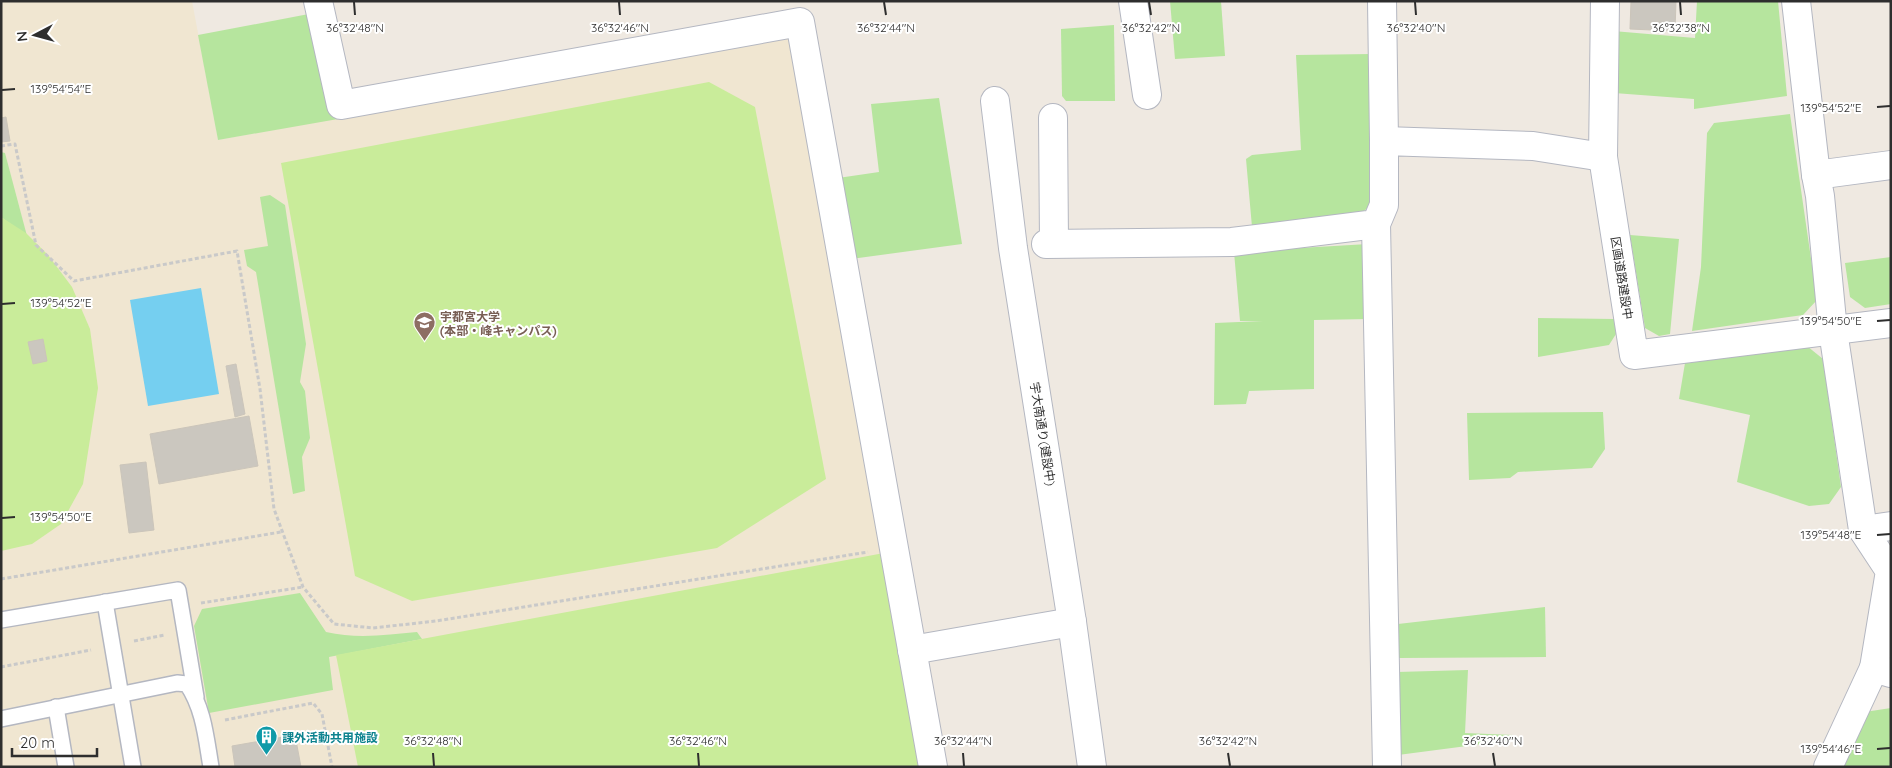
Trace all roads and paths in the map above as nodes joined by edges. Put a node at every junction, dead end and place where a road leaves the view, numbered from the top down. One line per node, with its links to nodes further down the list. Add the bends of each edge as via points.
1 (318, 1): 20 (street, via 341,106 800,22)
2 (1133, 1): 6 (street)
3 (1382, 1): 9 (street)
4 (1605, 1): 11 (street, 区画道路建設中)
5 (1796, 1): 13 (street)
6 (1147, 96)
7 (995, 101): 26 (street, 宇大南通り(建設中), via 1014,248)
8 (1053, 118): 14 (street, via 1050,243 1232,242)
9 (1384, 141): 11 (street, via 1533,146); 14 (street, via 1384,205)
10 (1, 146): 19 (path, via 15,144 36,244 74,281 237,251 260,389 274,509)
11 (1603, 157): 16 (street, 区画道路建設中, via 1634,355)
12 (1891, 165): 13 (street)
13 (1816, 175): 16 (street)
14 (1376, 224): 44 (street)
15 (1891, 323): 16 (street, 区画道路建設中)
16 (1833, 331): 18 (street)
17 (1891, 526): 18 (street)
18 (1863, 530): 32 (street, via 1890,571)
19 (281, 532): 21 (path); 22 (path)
20 (894, 548): 22 (path, via 436,621 373,628 334,624); 30 (street)
21 (1, 579)
22 (303, 587): 24 (path)
23 (105, 602): 25 (lane); 33 (lane); 34 (lane, via 178,590)
24 (197, 604)
25 (1, 620)
26 (1072, 622): 30 (street); 43 (street, 宇大南通り(建設中))
27 (173, 634): 28 (path)
28 (126, 643)
29 (97, 649): 31 (path)
30 (912, 650): 42 (street)
31 (1, 667)
32 (1882, 671): 45 (street)
33 (120, 695): 34 (lane, via 177,683 187,684); 35 (lane); 39 (lane)
34 (196, 697): 37 (lane)
35 (56, 707): 36 (lane); 38 (lane)
36 (1, 719)
37 (204, 724): 40 (lane); 41 (path, via 312,703 322,714)
38 (66, 767)
39 (133, 767)
40 (211, 767)
41 (332, 767)
42 (933, 767)
43 (1092, 767)
44 (1387, 767)
45 (1828, 767)

